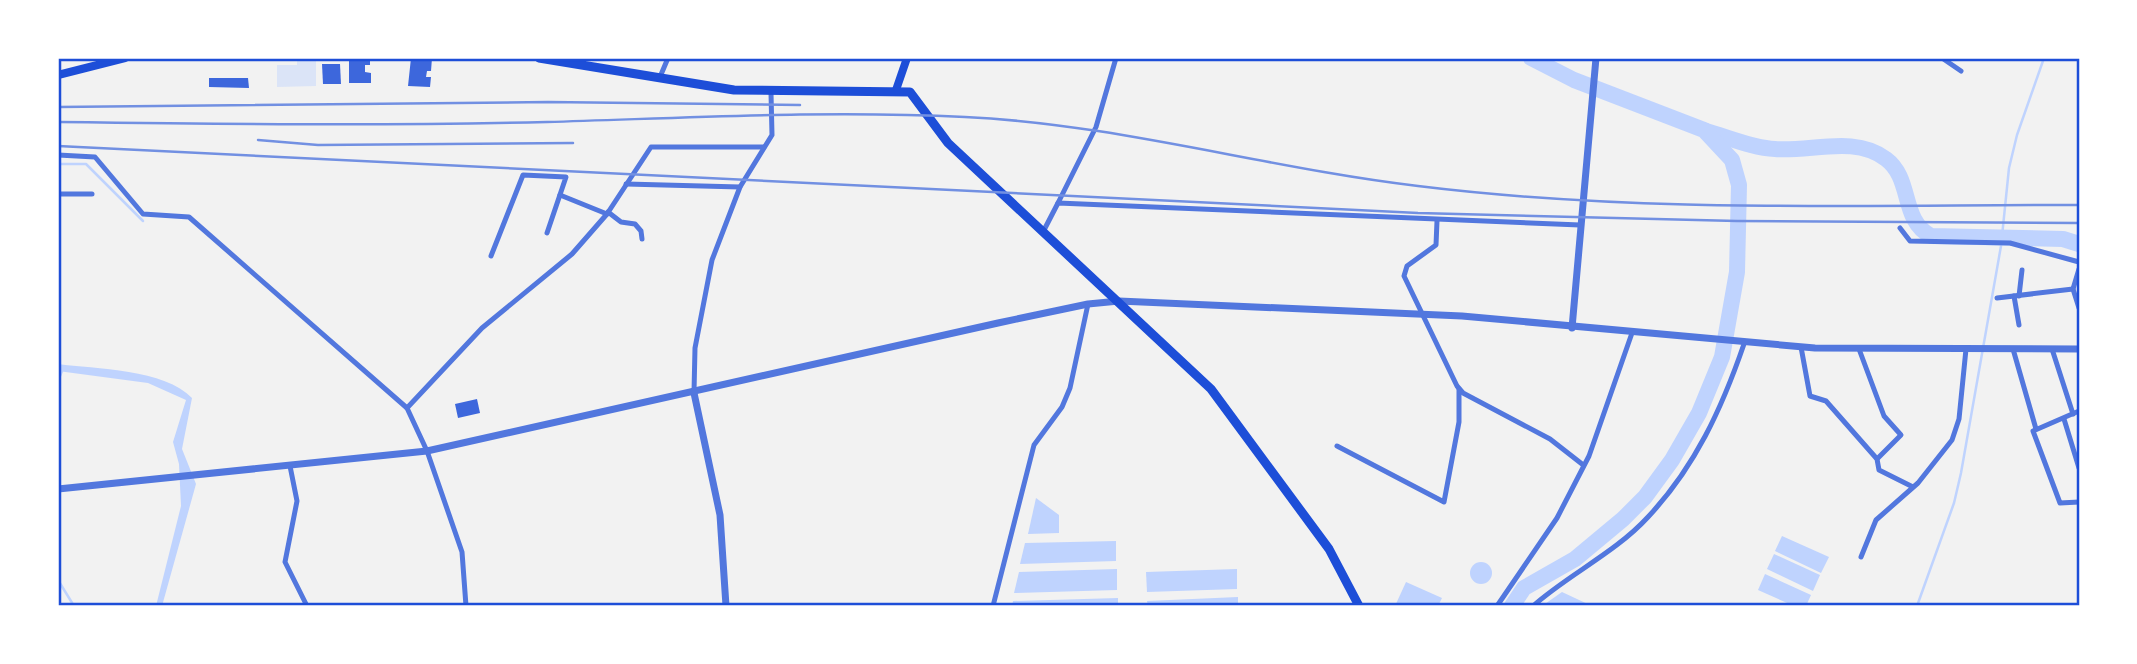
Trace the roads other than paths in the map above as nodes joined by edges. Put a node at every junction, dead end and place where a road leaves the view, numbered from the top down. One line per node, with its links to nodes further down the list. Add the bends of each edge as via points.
1 (125, 58): 9 (main road)
2 (539, 58): 10 (main road)
3 (668, 58): 10 (street)
4 (907, 58): 11 (main road)
5 (1116, 58): 20 (street, via 1096,127)
6 (1596, 58): 23 (street)
7 (1942, 58): 8 (street)
8 (1961, 71)
9 (58, 75)
10 (660, 77): 12 (main road)
11 (896, 90): 12 (main road); 25 (main road, via 910,92 937,132)
12 (771, 93): 13 (street, via 772,135)
13 (764, 147): 15 (street, via 657,144); 16 (street)
14 (58, 155): 51 (street, via 95,157 143,214 189,216)
15 (626, 184): 16 (street); 21 (street)
16 (740, 187): 50 (street, via 710,270 695,348)
17 (58, 194): 18 (street)
18 (92, 194)
19 (560, 195): 21 (street); 26 (street); 28 (street, via 566,177 523,175)
20 (1058, 203): 22 (street); 25 (street)
21 (608, 213): 27 (street, via 635,224); 51 (street, via 572,254 482,328)
22 (1437, 221): 23 (street); 38 (street, via 1436,245 1404,271)
23 (1580, 225): 40 (street)
24 (1900, 228): 29 (street, via 1910,241 2010,243)
25 (1043, 232): 35 (main road)
26 (547, 233)
27 (642, 239)
28 (491, 256)
29 (2079, 262)
30 (2079, 269): 32 (street)
31 (2022, 270): 33 (street)
32 (2073, 289): 33 (street); 37 (street)
33 (2016, 296): 34 (street); 39 (street)
34 (1997, 298)
35 (1119, 301): 36 (street); 38 (street); 69 (main road, via 1227,409 1329,549)
36 (1088, 304): 50 (street); 68 (street, via 1070,388 1034,445)
37 (2079, 308)
38 (1425, 314): 40 (street); 49 (street)
39 (2019, 325)
40 (1572, 328): 41 (street)
41 (1632, 333): 42 (street); 58 (street, via 1589,456)
42 (1744, 344): 43 (street); 71 (street, via 1724,402 1702,446 1648,517)
43 (1801, 348): 44 (street); 57 (street, via 1810,396 1826,401)
44 (1859, 349): 45 (street); 57 (street, via 1884,416 1901,435)
45 (1966, 349): 46 (street); 61 (street, via 1961,410 1952,440)
46 (2013, 349): 47 (street); 54 (street)
47 (2052, 349): 48 (street); 52 (street)
48 (2079, 349)
49 (1459, 388): 55 (street, via 1460,422 1444,502); 58 (street, via 1550,439)
50 (694, 393): 56 (street); 67 (street, via 720,515)
51 (407, 408): 56 (street)
52 (2076, 413): 53 (street)
53 (2064, 419): 54 (street); 60 (street)
54 (2036, 429): 63 (street, via 2060,503)
55 (1337, 446)
56 (427, 451): 59 (street); 66 (street, via 462,552)
57 (1877, 459): 61 (street, via 1880,470)
58 (1582, 464): 70 (street, via 1557,518)
59 (290, 466): 62 (street); 65 (street, via 297,501 285,562)
60 (2079, 468)
61 (1913, 487): 64 (street, via 1876,520)
62 (58, 489)
63 (2079, 502)
64 (1861, 556)
65 (307, 606)
66 (466, 606)
67 (726, 606)
68 (993, 606)
69 (1359, 606)
70 (1497, 606)
71 (1534, 606)

